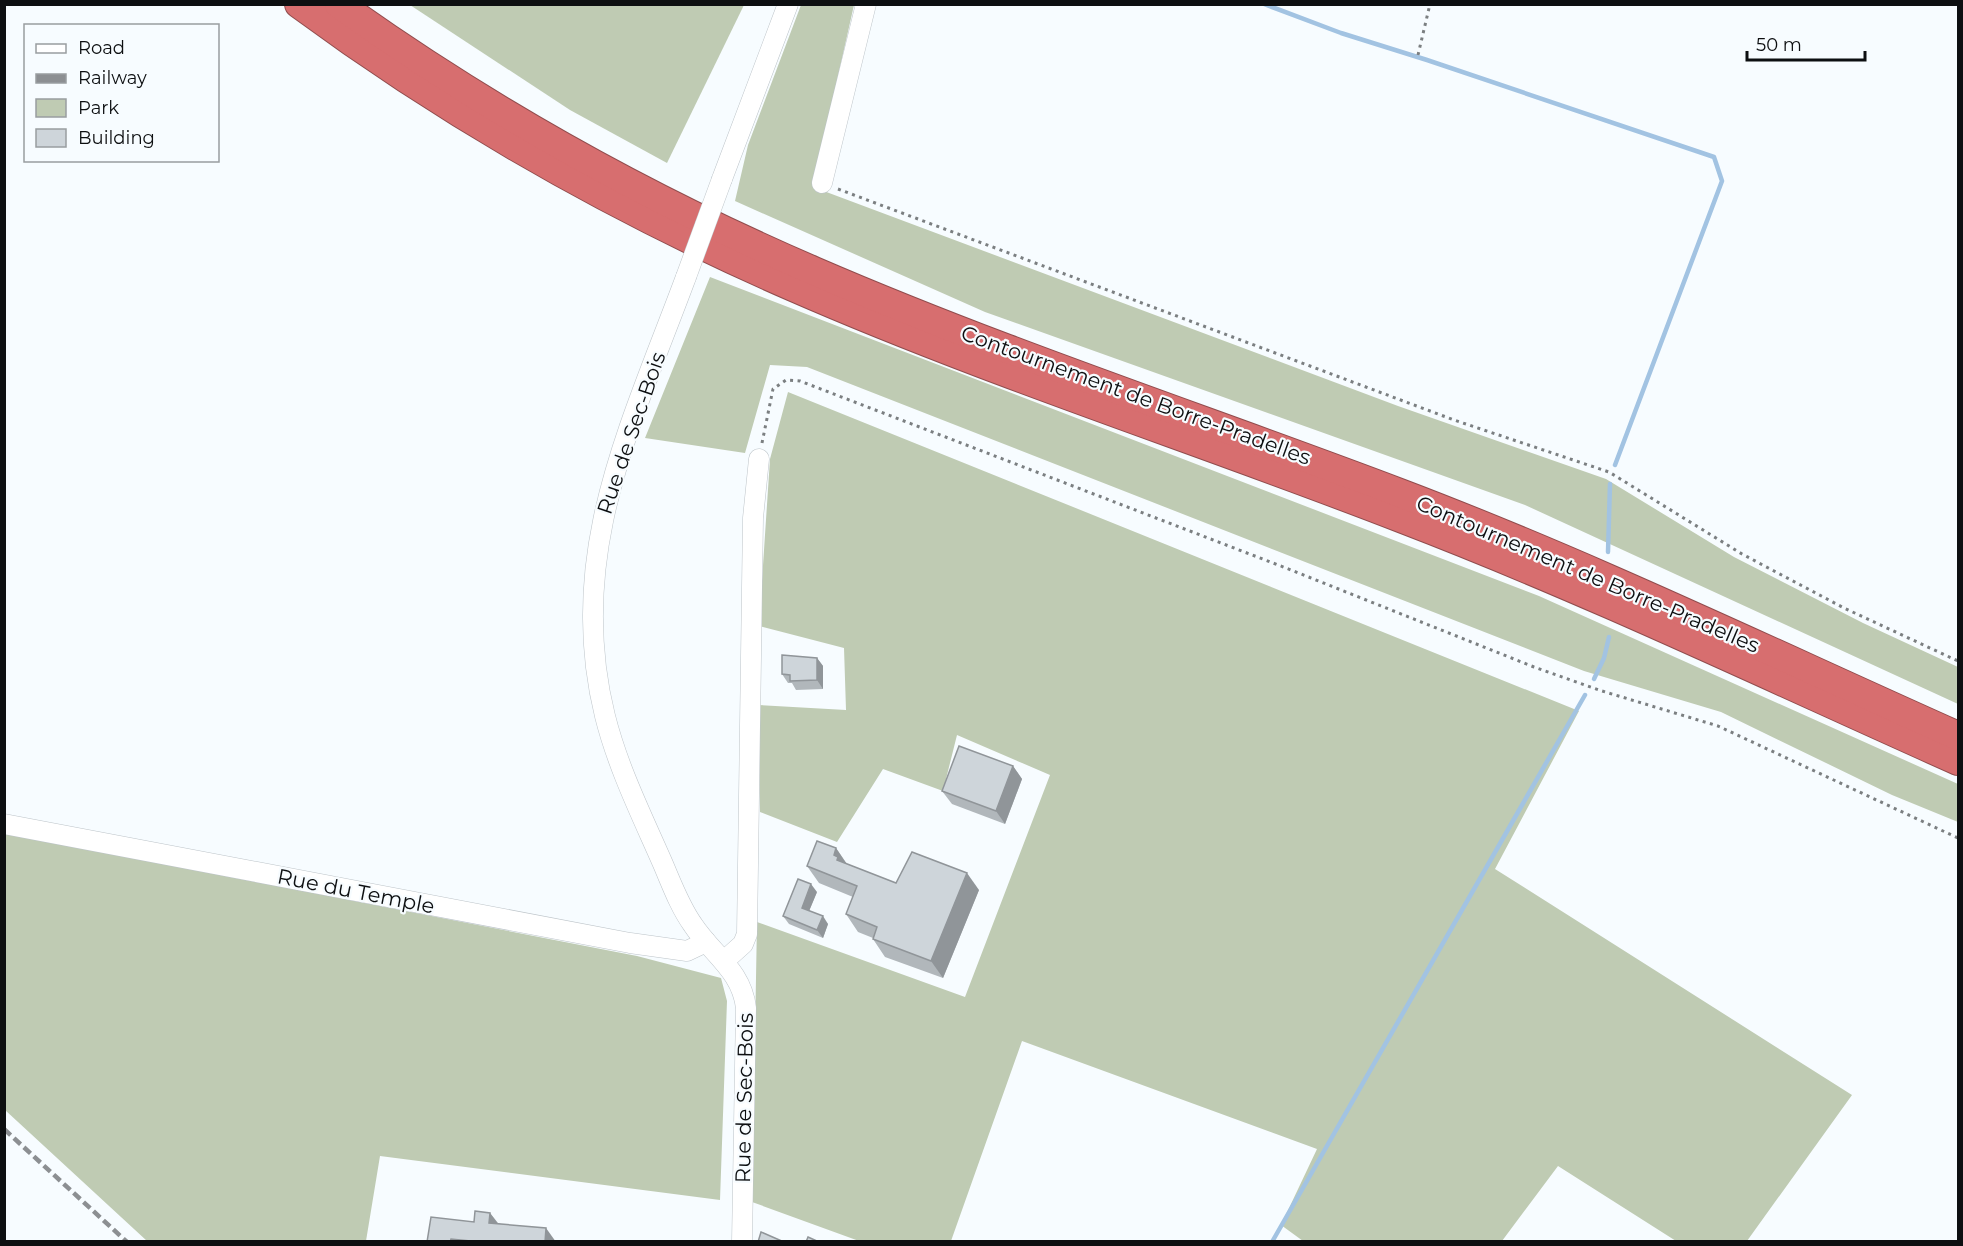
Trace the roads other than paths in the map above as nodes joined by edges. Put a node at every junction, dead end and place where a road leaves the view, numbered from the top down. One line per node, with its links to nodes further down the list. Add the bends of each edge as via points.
1 (299, 4): 8 (highway, via 417,85 521,149 654,222 766,275 938,346 1488,553)
2 (339, 4): 7 (highway, Contournement de Borre-Pradelles, via 541,134 665,201 786,259 928,318 1451,513)
3 (789, 4): 10 (street, Rue de Sec-Bois, bridge, via 627,435 607,496 596,549 592,612 598,680 616,751 677,897)
4 (866, 4): 5 (street)
5 (822, 183)
6 (759, 459): 11 (street, via 753,518 747,934 743,944)
7 (1959, 736)
8 (1959, 761)
9 (4, 824): 10 (street, Rue du Temple, via 630,943 687,951)
10 (706, 942): 11 (street, Rue de Sec-Bois)
11 (724, 961): 12 (street, Rue de Sec-Bois, via 737,978 746,1008)
12 (742, 1242)

